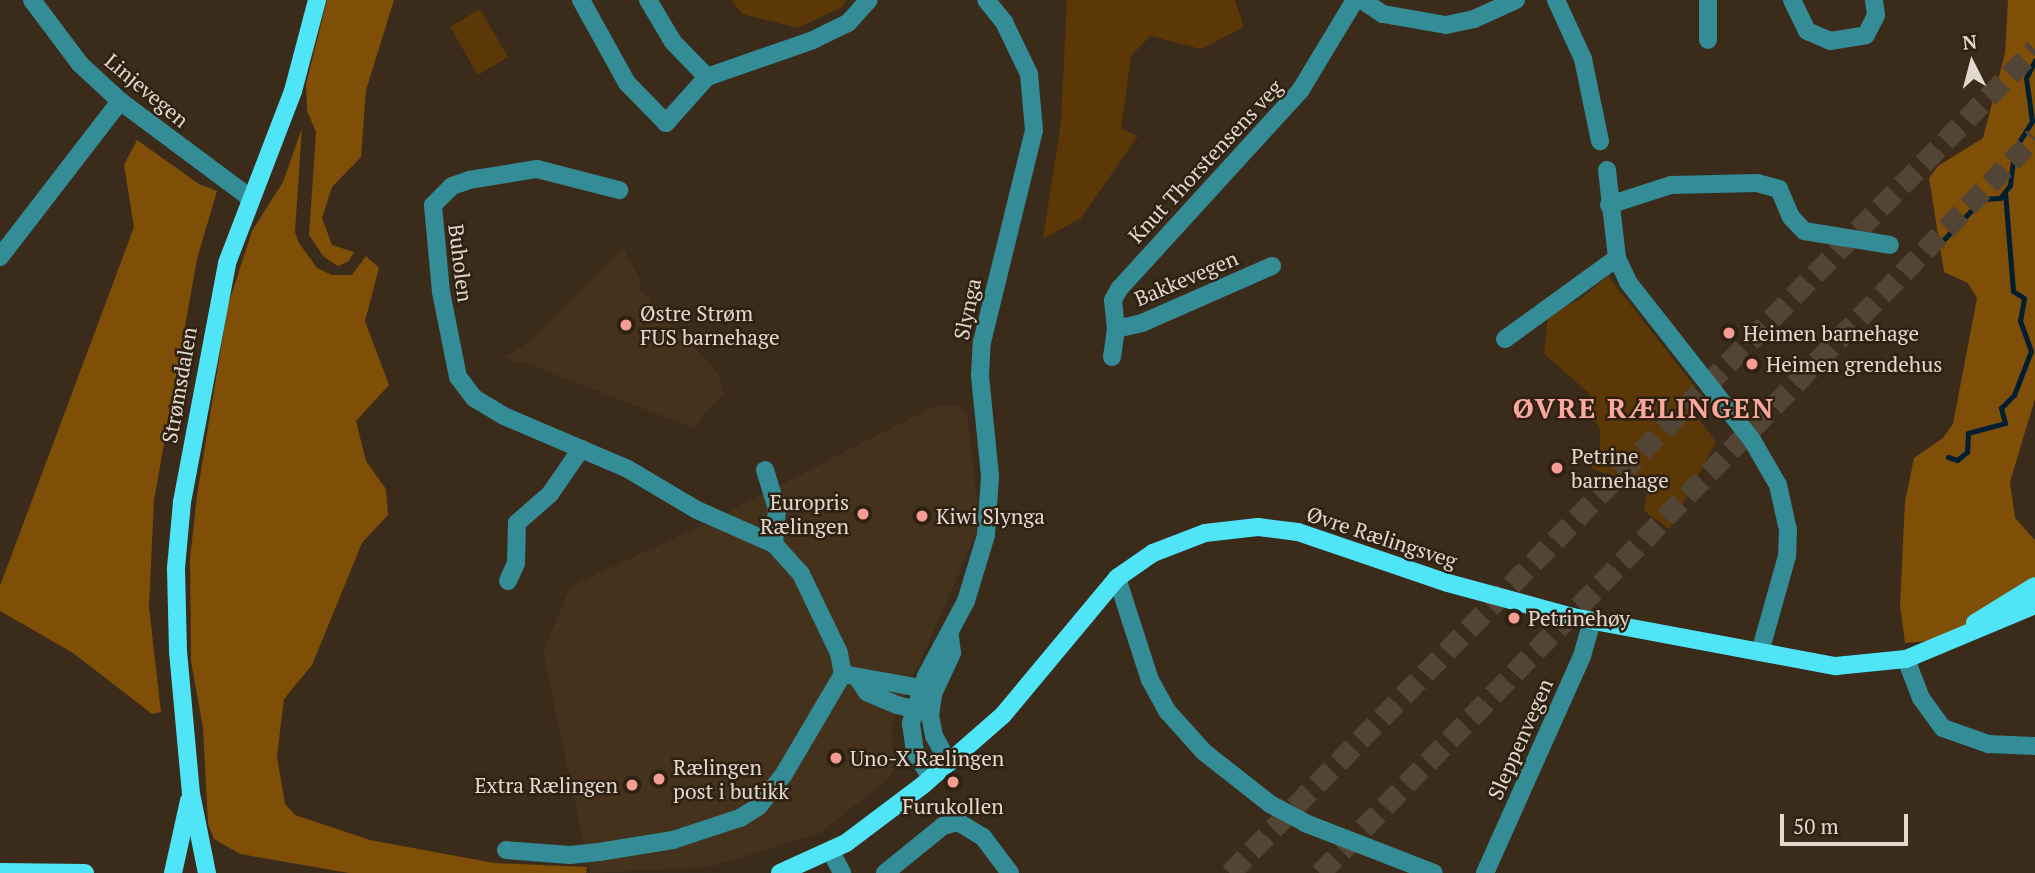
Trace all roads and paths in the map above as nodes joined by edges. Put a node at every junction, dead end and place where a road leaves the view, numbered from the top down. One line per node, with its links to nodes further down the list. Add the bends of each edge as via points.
1 (32, 0): 16 (street, Linjevegen, via 80,64)
2 (317, 0): 20 (main road, Strømsdalen, via 293,91)
3 (581, 0): 15 (street, via 627,83 666,123)
4 (648, 0): 15 (street, via 673,42)
5 (869, 0): 15 (street, via 848,23 813,40)
6 (986, 0): 41 (street, Slynga, via 1004,22 1029,74 1034,130 982,342 980,375 990,483 986,534 950,636 952,653)
7 (1355, 0): 26 (street, Knut Thorstensens veg, via 1300,91 1119,289 1113,300)
8 (1362, 0): 9 (street, via 1383,14 1446,25 1475,19)
9 (1516, 0)
10 (1556, 0): 17 (street, via 1583,59)
11 (1708, 0): 14 (street)
12 (1792, 0): 13 (street, via 1807,31 1830,41 1866,35 1876,15)
13 (1874, 0)
14 (1708, 40)
15 (707, 77)
16 (120, 101): 20 (street, Linjevegen); 23 (street)
17 (1600, 141)
18 (1606, 170): 21 (street)
19 (619, 190): 29 (street, Buholen, via 537,169 469,180 453,186 433,205 441,292 458,377 474,398 504,416)
20 (250, 198): 46 (main road, Strømsdalen, via 211,327 177,547 178,651)
21 (1608, 205): 22 (street, via 1686,183 1757,183 1779,189 1791,217 1804,231); 24 (street)
22 (1890, 245)
23 (0, 257)
24 (1617, 258): 27 (street); 38 (street, via 1646,309 1752,440 1778,485 1788,530 1787,556)
25 (1272, 266): 26 (street, Bakkevegen, via 1142,323)
26 (1116, 329): 28 (street, Knut Thorstensens veg)
27 (1505, 339)
28 (1112, 356)
29 (581, 449): 31 (street, Buholen); 33 (street, via 550,494 517,523 516,563)
30 (765, 470): 31 (street, via 777,509)
31 (774, 544): 40 (street, Buholen, via 801,574)
32 (1117, 578): 36 (main road, Øvre Rælingsveg, via 1153,553 1191,537 1241,527 1279,528 1470,589); 44 (main road, Øvre Rælingsveg, via 1020,696); 57 (street, via 1150,680 1168,712 1204,752 1270,804 1305,823)
33 (508, 581)
34 (2035, 586): 37 (main road, Øvre Rælingsveg)
35 (2035, 605): 37 (main road, Øvre Rælingsveg)
36 (1592, 621): 38 (main road, Øvre Rælingsveg); 58 (street, Sleppenvegen, via 1581,656)
37 (1959, 636): 39 (main road, Øvre Rælingsveg)
38 (1760, 652): 39 (main road, Øvre Rælingsveg, via 1854,667)
39 (1906, 659): 43 (street, via 1921,698 1943,728 1988,744)
40 (851, 677): 41 (street, via 882,679); 42 (street, via 867,692); 47 (street, via 784,775 759,806 740,818 673,840 610,851 570,855)
41 (925, 695): 42 (street); 44 (street, Slynga, via 934,736)
42 (913, 709): 45 (street, via 912,743)
43 (2035, 746)
44 (949, 763): 45 (main road, Øvre Rælingsveg)
45 (931, 778): 48 (main road, Øvre Rælingsveg)
46 (191, 794): 51 (main road, Strømsdalen); 52 (main road, Strømsdalen)
47 (506, 850)
48 (831, 852): 53 (main road, Øvre Rælingsveg); 54 (street)
49 (0, 872): 50 (main road)
50 (85, 873)
51 (173, 873)
52 (208, 873)
53 (780, 873)
54 (842, 873)
55 (885, 873): 56 (street, via 943,826 958,822 984,837)
56 (1010, 873)
57 (1434, 873)
58 (1485, 873)

